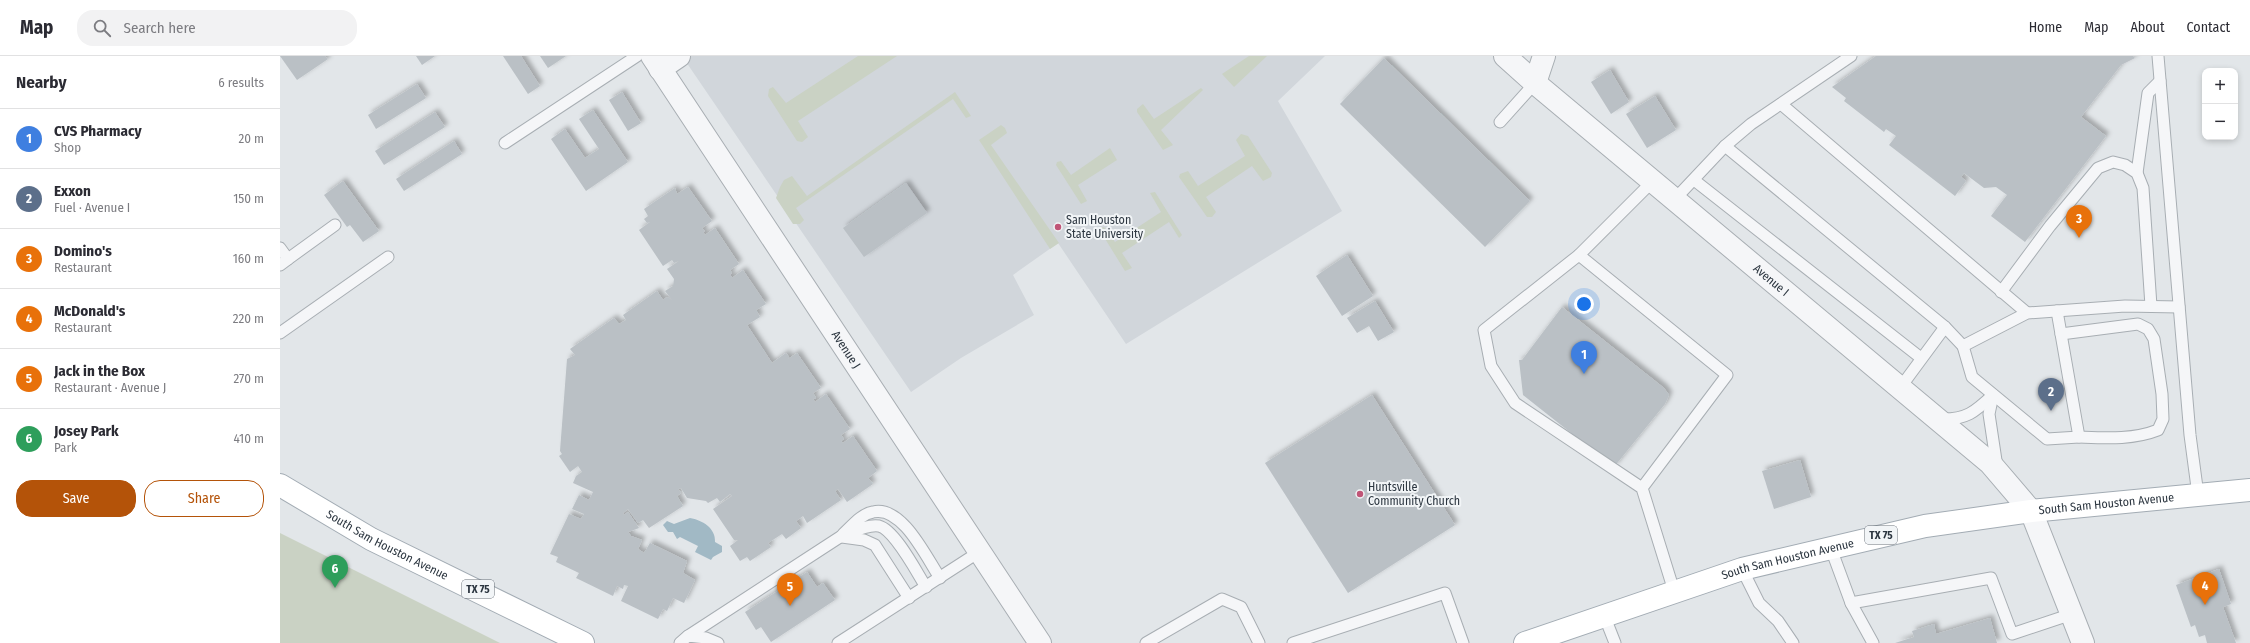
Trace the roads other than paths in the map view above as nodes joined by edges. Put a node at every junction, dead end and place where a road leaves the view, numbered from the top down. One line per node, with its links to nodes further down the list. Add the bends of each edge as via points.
1 (637, 56): 12 (lane)
2 (679, 56): 7 (street)
3 (1505, 56): 9 (street, Avenue I)
4 (1544, 56): 9 (street)
5 (1851, 56): 10 (lane)
6 (2158, 56): 8 (lane)
7 (656, 62): 45 (street, Avenue J)
8 (2160, 81): 14 (lane, via 2148,93); 25 (lane)
9 (1535, 83): 11 (lane); 16 (street, Avenue I)
10 (1781, 104): 13 (lane); 23 (lane)
11 (1500, 122)
12 (505, 143)
13 (1726, 146): 15 (lane); 28 (lane)
14 (2137, 173): 23 (lane, via 2125,165 2113,162 2098,168 2050,226); 24 (lane, via 2144,188)
15 (1694, 180): 17 (lane); 32 (lane)
16 (1653, 182): 17 (street, Avenue I); 20 (lane)
17 (1675, 199): 33 (street, Avenue I)
18 (334, 225): 22 (lane)
19 (280, 248): 22 (lane)
20 (1578, 255): 39 (lane, via 1727,375); 39 (lane, via 1484,330 1491,366 1515,403)
21 (388, 258): 29 (lane)
22 (284, 262)
23 (2001, 292): 27 (lane)
24 (2151, 306): 25 (lane); 26 (lane)
25 (2179, 307): 41 (lane)
26 (2057, 311): 27 (lane); 30 (lane)
27 (2027, 314): 31 (lane)
28 (1945, 327): 31 (lane); 32 (lane)
29 (280, 333)
30 (2061, 334): 36 (lane); 36 (lane, via 2138,324 2148,329 2154,339 2162,394 2163,419 2158,430 2146,435 2127,437)
31 (1962, 346): 34 (lane, via 1972,377)
32 (1921, 358): 33 (lane)
33 (1900, 388): 35 (street, Avenue I)
34 (1993, 395): 35 (lane, via 1978,409 1958,420); 36 (lane, via 2047,439); 37 (lane, via 1989,414)
35 (1939, 420): 37 (street, Avenue I)
36 (2079, 437)
37 (1998, 471): 42 (street, Avenue I)
38 (280, 484): 56 (main road, South Sam Houston Avenue / TX 75, via 371,539)
39 (1642, 488): 49 (lane)
40 (2250, 490): 41 (main road, South Sam Houston Avenue / TX 75)
41 (2198, 495): 42 (main road, South Sam Houston Avenue / TX 75)
42 (2031, 511): 44 (main road, South Sam Houston Avenue / TX 75, via 1925,526); 52 (street, Avenue I)
43 (840, 537): 47 (lane, via 859,519 873,512 886,512 906,526); 48 (lane, via 867,527 879,526 890,533); 50 (lane, via 864,540 875,545); 55 (lane)
44 (1830, 546): 46 (main road, South Sam Houston Avenue / TX 75); 51 (lane)
45 (979, 552): 47 (lane); 59 (street, Avenue J)
46 (1742, 569): 49 (main road, South Sam Houston Avenue / TX 75); 66 (lane, via 1759,603 1778,621)
47 (940, 578): 48 (lane)
48 (926, 587): 50 (lane)
49 (1674, 591): 53 (main road, South Sam Houston Avenue / TX 75)
50 (909, 598): 58 (lane)
51 (1851, 603): 54 (lane, via 1991,578); 67 (lane)
52 (2072, 614): 54 (lane); 68 (street, Avenue I)
53 (1604, 615): 64 (main road, South Sam Houston Avenue / TX 75); 65 (lane)
54 (2014, 638)
55 (684, 640): 57 (lane, via 706,638)
56 (583, 643)
57 (718, 643)
58 (838, 643)
59 (1040, 643)
60 (1146, 643): 61 (lane, via 1222,599 1242,607)
61 (1258, 643)
62 (1293, 643): 63 (lane, via 1445,593)
63 (1463, 643)
64 (1525, 643)
65 (1615, 643)
66 (1793, 643)
67 (1872, 643)
68 (2083, 643)

